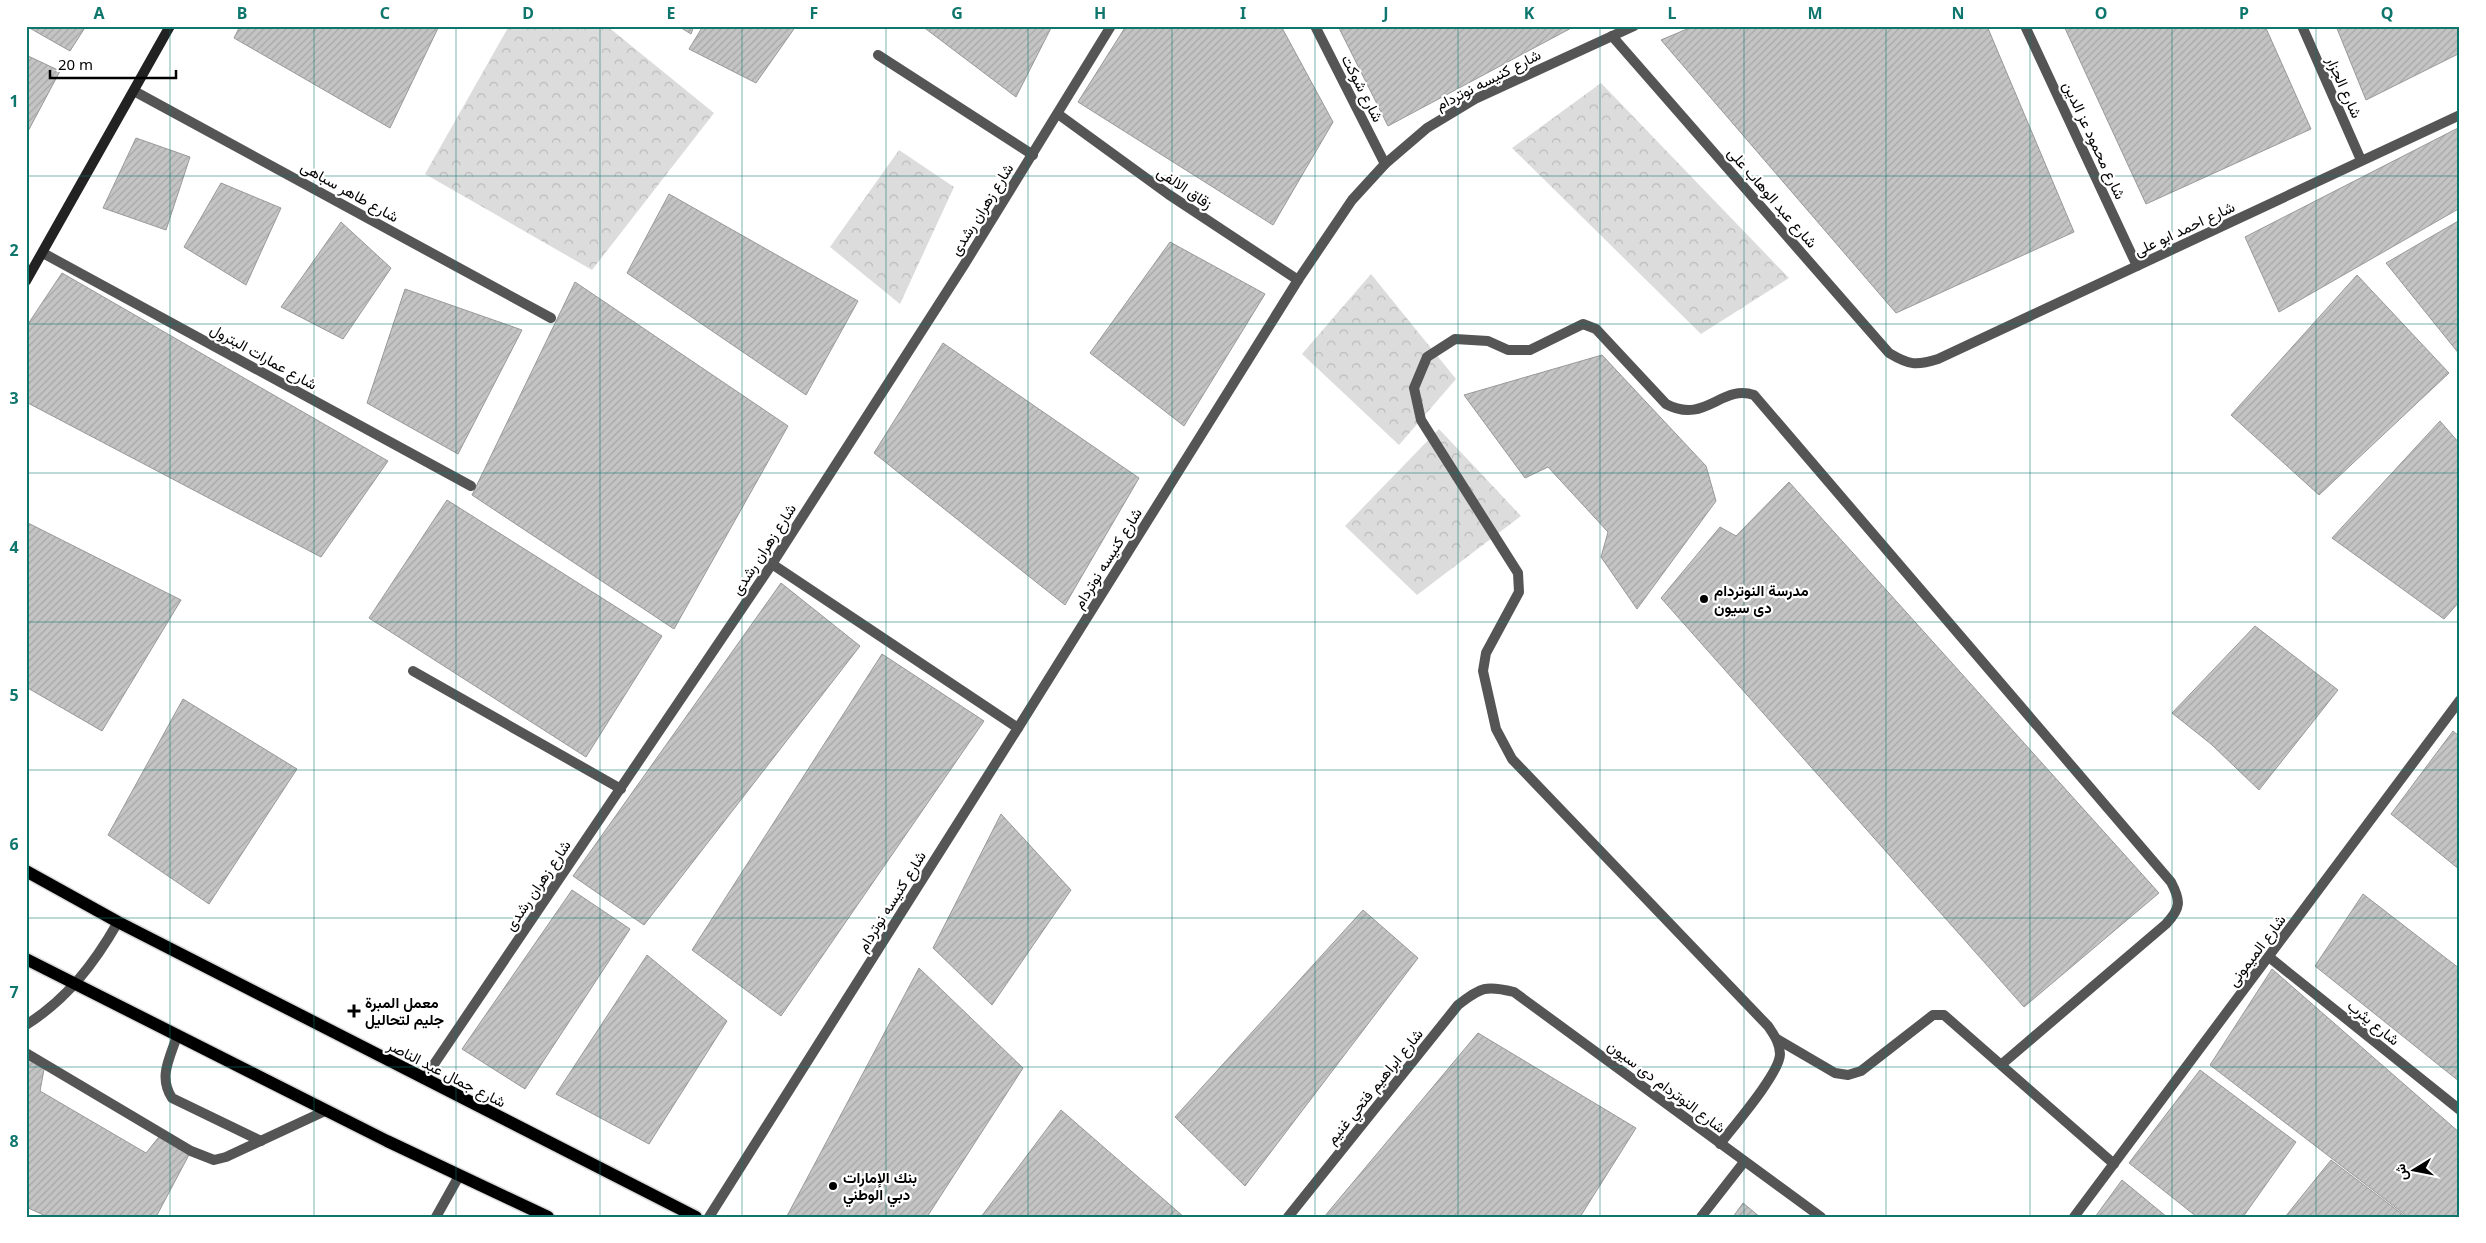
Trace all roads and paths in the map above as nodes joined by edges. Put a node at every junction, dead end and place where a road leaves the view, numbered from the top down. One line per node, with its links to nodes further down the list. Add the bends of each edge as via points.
1 (170, 26): 9 (street)
2 (1111, 26): 10 (street, شارع زهران رشدى)
3 (1315, 26): 14 (street, شارع شوكت)
4 (1634, 26): 7 (street, شارع كنيسه نوتردام)
5 (2026, 26): 16 (street, شارع محمود عز الدين)
6 (2302, 26): 13 (street, شارع الجزار)
7 (1612, 36): 14 (street, شارع كنيسه نوتردام, via 1474,99 1427,128); 20 (street, شارع عبد الوهاب على, via 1889,352 1903,361)
8 (878, 55): 12 (street)
9 (134, 91): 15 (street); 19 (street, شارع طاهر سباهى)
10 (1058, 114): 12 (street, شارع زهران رشدى); 17 (street, زقاق الالفى, via 1168,194)
11 (2460, 115): 13 (street, شارع احمد ابو على)
12 (1033, 155): 22 (street, شارع زهران رشدى)
13 (2361, 160): 16 (street, شارع احمد ابو على)
14 (1385, 164): 17 (street, شارع كنيسه نوتردام, via 1352,200)
15 (43, 253): 18 (street); 21 (street, شارع عمارات البترول)
16 (2137, 266): 20 (street, شارع احمد ابو على)
17 (1298, 280): 25 (street, شارع كنيسه نوتردام)
18 (26, 282)
19 (551, 318)
20 (1920, 365)
21 (471, 486)
22 (772, 564): 25 (street); 26 (street, شارع زهران رشدى)
23 (413, 671): 26 (street)
24 (2460, 700): 29 (street, شارع الميمونى)
25 (1018, 728): 49 (street, شارع كنيسه نوتردام)
26 (621, 788): 38 (street, شارع زهران رشدى)
27 (26, 871): 28 (main road, شارع جمال عبد الناصر)
28 (118, 922): 31 (street, via 99,955); 38 (main road, شارع جمال عبد الناصر)
29 (2269, 957): 39 (street, شارع يثرب); 44 (street, شارع الميمونى)
30 (26, 959): 31 (main road)
31 (75, 985): 33 (street); 34 (main road)
32 (1492, 986): 42 (street, شارع النوتردام دى سيون, via 1514,992); 50 (street, شارع ابراهيم فتحي غنيم, via 1473,993 1458,1005)
33 (26, 1025)
34 (177, 1036): 40 (main road); 41 (street, via 164,1073 172,1098)
35 (1777, 1039): 37 (street, via 1835,1073 1848,1075 1861,1071 1933,1015 1944,1015); 37 (street, via 1512,759 1496,729 1483,671 1486,652 1519,592 1518,573 1421,420 1414,388 1427,357 1455,339 1488,341 1508,350 1530,350 1583,324 1596,329 1666,404 1677,410 1702,408 1737,392 1754,395 2171,882 2178,896 2177,912 2172,918); 42 (street, via 1780,1056 1775,1071)
36 (26, 1053): 41 (street, via 202,1157 214,1160 226,1157)
37 (2002, 1064): 44 (street)
38 (424, 1079): 48 (main road, شارع جمال عبد الناصر)
39 (2460, 1110)
40 (325, 1111): 41 (street); 45 (main road)
41 (260, 1141)
42 (1720, 1144): 43 (street, شارع النوتردام دى سيون)
43 (1744, 1162): 51 (street); 52 (street, شارع النوتردام دى سيون)
44 (2114, 1164): 53 (street, شارع الميمونى)
45 (459, 1176): 46 (street); 47 (main road)
46 (436, 1217)
47 (548, 1217)
48 (696, 1217)
49 (709, 1217)
50 (1288, 1217)
51 (1701, 1217)
52 (1821, 1217)
53 (2074, 1217)

